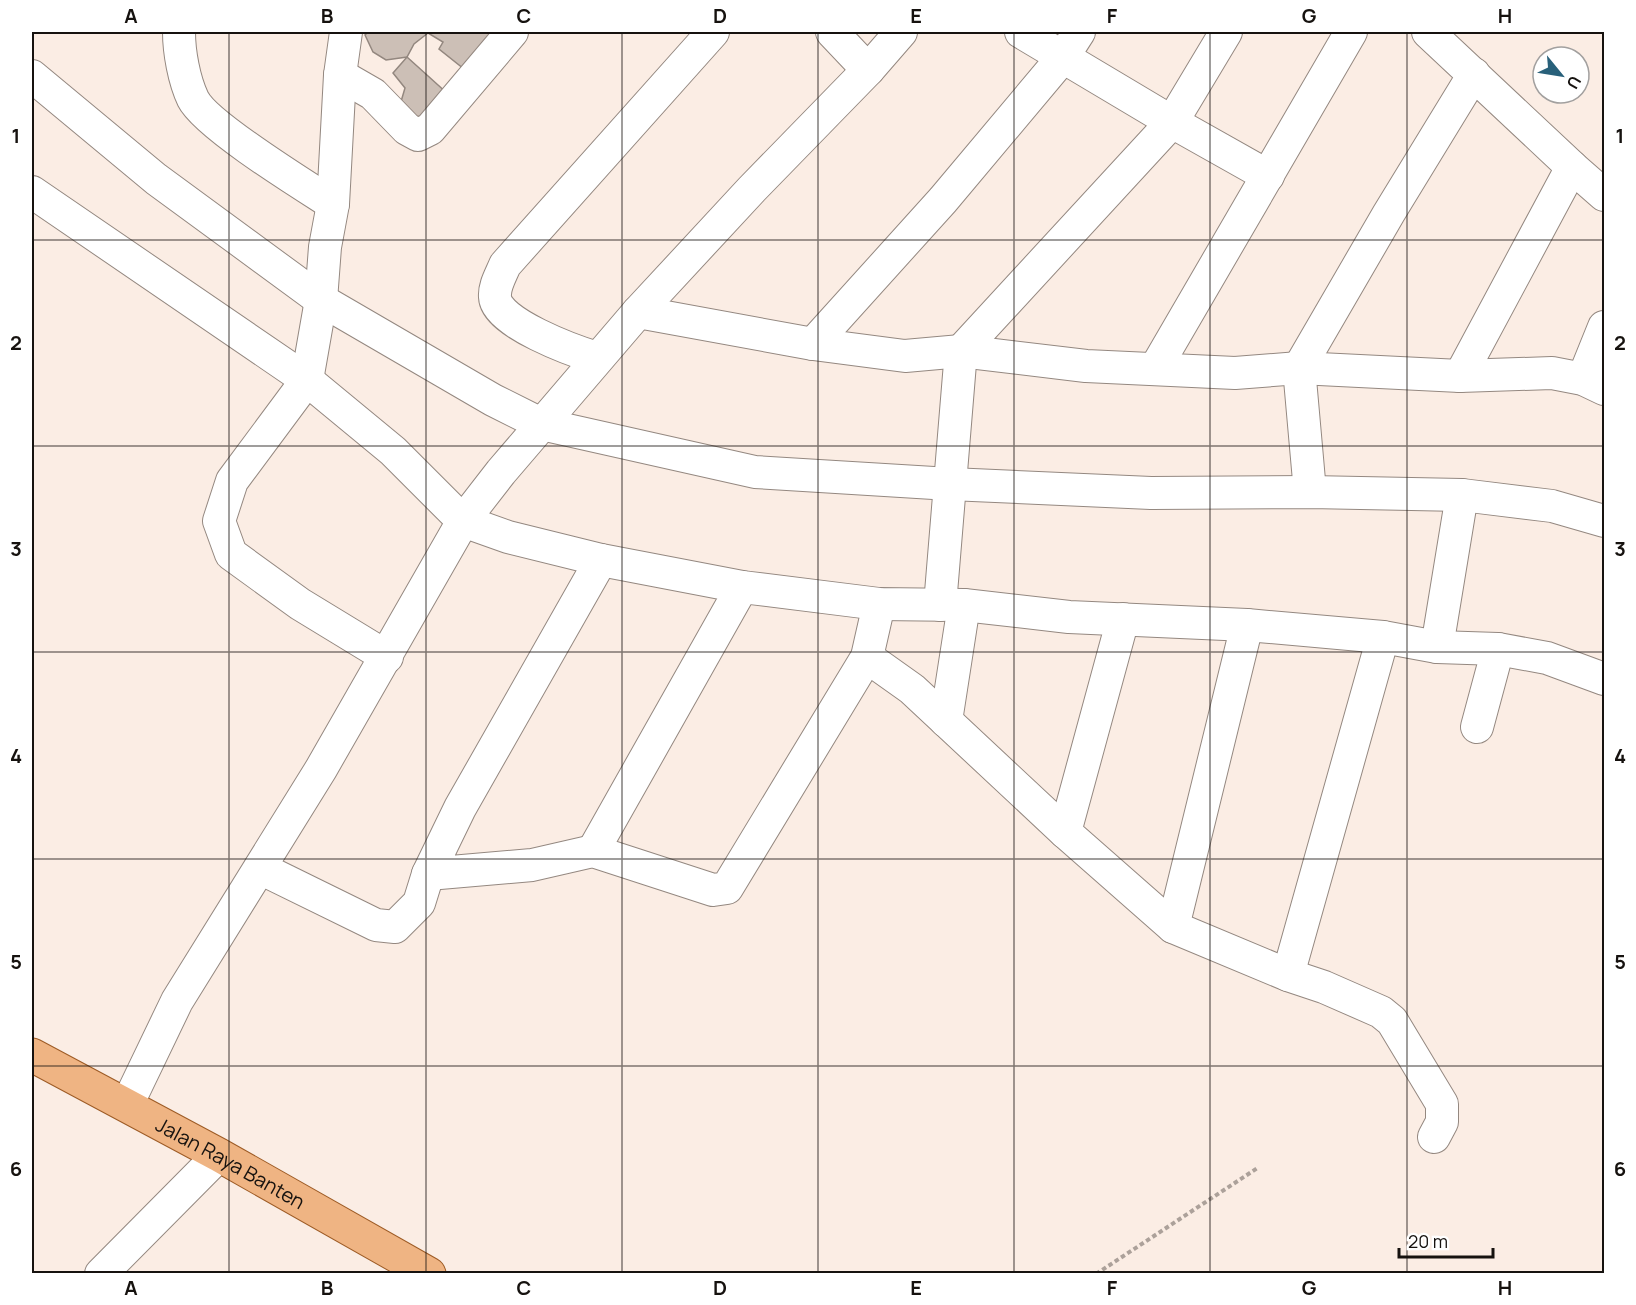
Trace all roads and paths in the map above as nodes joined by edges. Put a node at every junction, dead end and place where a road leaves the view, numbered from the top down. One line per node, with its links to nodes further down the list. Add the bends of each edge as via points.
1 (179, 32): 21 (street, via 179,46 194,100 207,115 269,163)
2 (346, 32): 15 (street)
3 (512, 32): 15 (street, via 430,129 418,135 373,94)
4 (713, 32): 27 (street, via 505,265 497,282 495,297 505,316 573,351)
5 (832, 32): 12 (street)
6 (901, 32): 12 (street)
7 (1021, 32): 11 (street)
8 (1226, 32): 16 (street)
9 (1351, 32): 18 (street)
10 (1428, 32): 13 (street)
11 (1071, 44): 16 (street); 25 (street, via 943,200)
12 (868, 70): 23 (street)
13 (1474, 74): 17 (street); 28 (street)
14 (32, 75): 22 (street, via 156,179)
15 (340, 75): 21 (street)
16 (1172, 122): 18 (street); 26 (street)
17 (1572, 167): 20 (street); 30 (street)
18 (1268, 176): 29 (street)
19 (32, 192): 31 (street)
20 (1605, 195)
21 (333, 204): 22 (street)
22 (321, 300): 31 (street); 33 (street)
23 (638, 312): 25 (street); 27 (street)
24 (1605, 327): 32 (street)
25 (813, 344): 26 (street, via 905,356)
26 (961, 351): 29 (street, via 1086,366); 34 (street)
27 (597, 358): 33 (street)
28 (1299, 368): 29 (street, via 1234,373); 30 (street); 35 (street)
29 (1155, 369)
30 (1460, 376): 32 (street, via 1551,373)
31 (307, 380): 37 (street, via 393,451); 48 (street, via 232,482 219,520 231,554 300,604)
32 (1594, 384)
33 (541, 424): 34 (street, via 755,472); 37 (street)
34 (950, 484): 35 (street, via 1151,493); 42 (street)
35 (1310, 492): 36 (street)
36 (1462, 495): 38 (street, via 1552,506); 46 (street)
37 (463, 521): 39 (street, via 508,537); 48 (street)
38 (1605, 521)
39 (601, 560): 40 (street); 56 (street, via 460,808)
40 (742, 587): 41 (street); 54 (street)
41 (879, 604): 42 (street); 49 (street)
42 (952, 605): 43 (street); 51 (street)
43 (1123, 619): 44 (street); 53 (street)
44 (1247, 625): 45 (street); 57 (street)
45 (1383, 636): 46 (street); 58 (street)
46 (1437, 647): 47 (street)
47 (1498, 649): 50 (street, via 1547,658); 52 (street)
48 (387, 657): 55 (street)
49 (867, 657): 51 (street, via 912,689); 54 (street, via 727,888 713,891)
50 (1605, 679)
51 (946, 721): 53 (street)
52 (1477, 727)
53 (1065, 832): 57 (street)
54 (593, 851): 56 (street, via 532,865)
55 (260, 868): 56 (street, via 376,925 395,927 419,903); 60 (street, via 177,1001)
56 (428, 874)
57 (1173, 927): 58 (street)
58 (1288, 975): 61 (street, via 1381,1012 1392,1021 1442,1104 1442,1122)
59 (35, 1063): 60 (main road, Jalan Raya Banten)
60 (127, 1105): 62 (main road, Jalan Raya Banten)
61 (1434, 1137)
62 (219, 1155): 64 (main road, Jalan Raya Banten); 65 (street)
63 (1259, 1167): 66 (path)
64 (415, 1270)
65 (101, 1274)
66 (1096, 1274)

